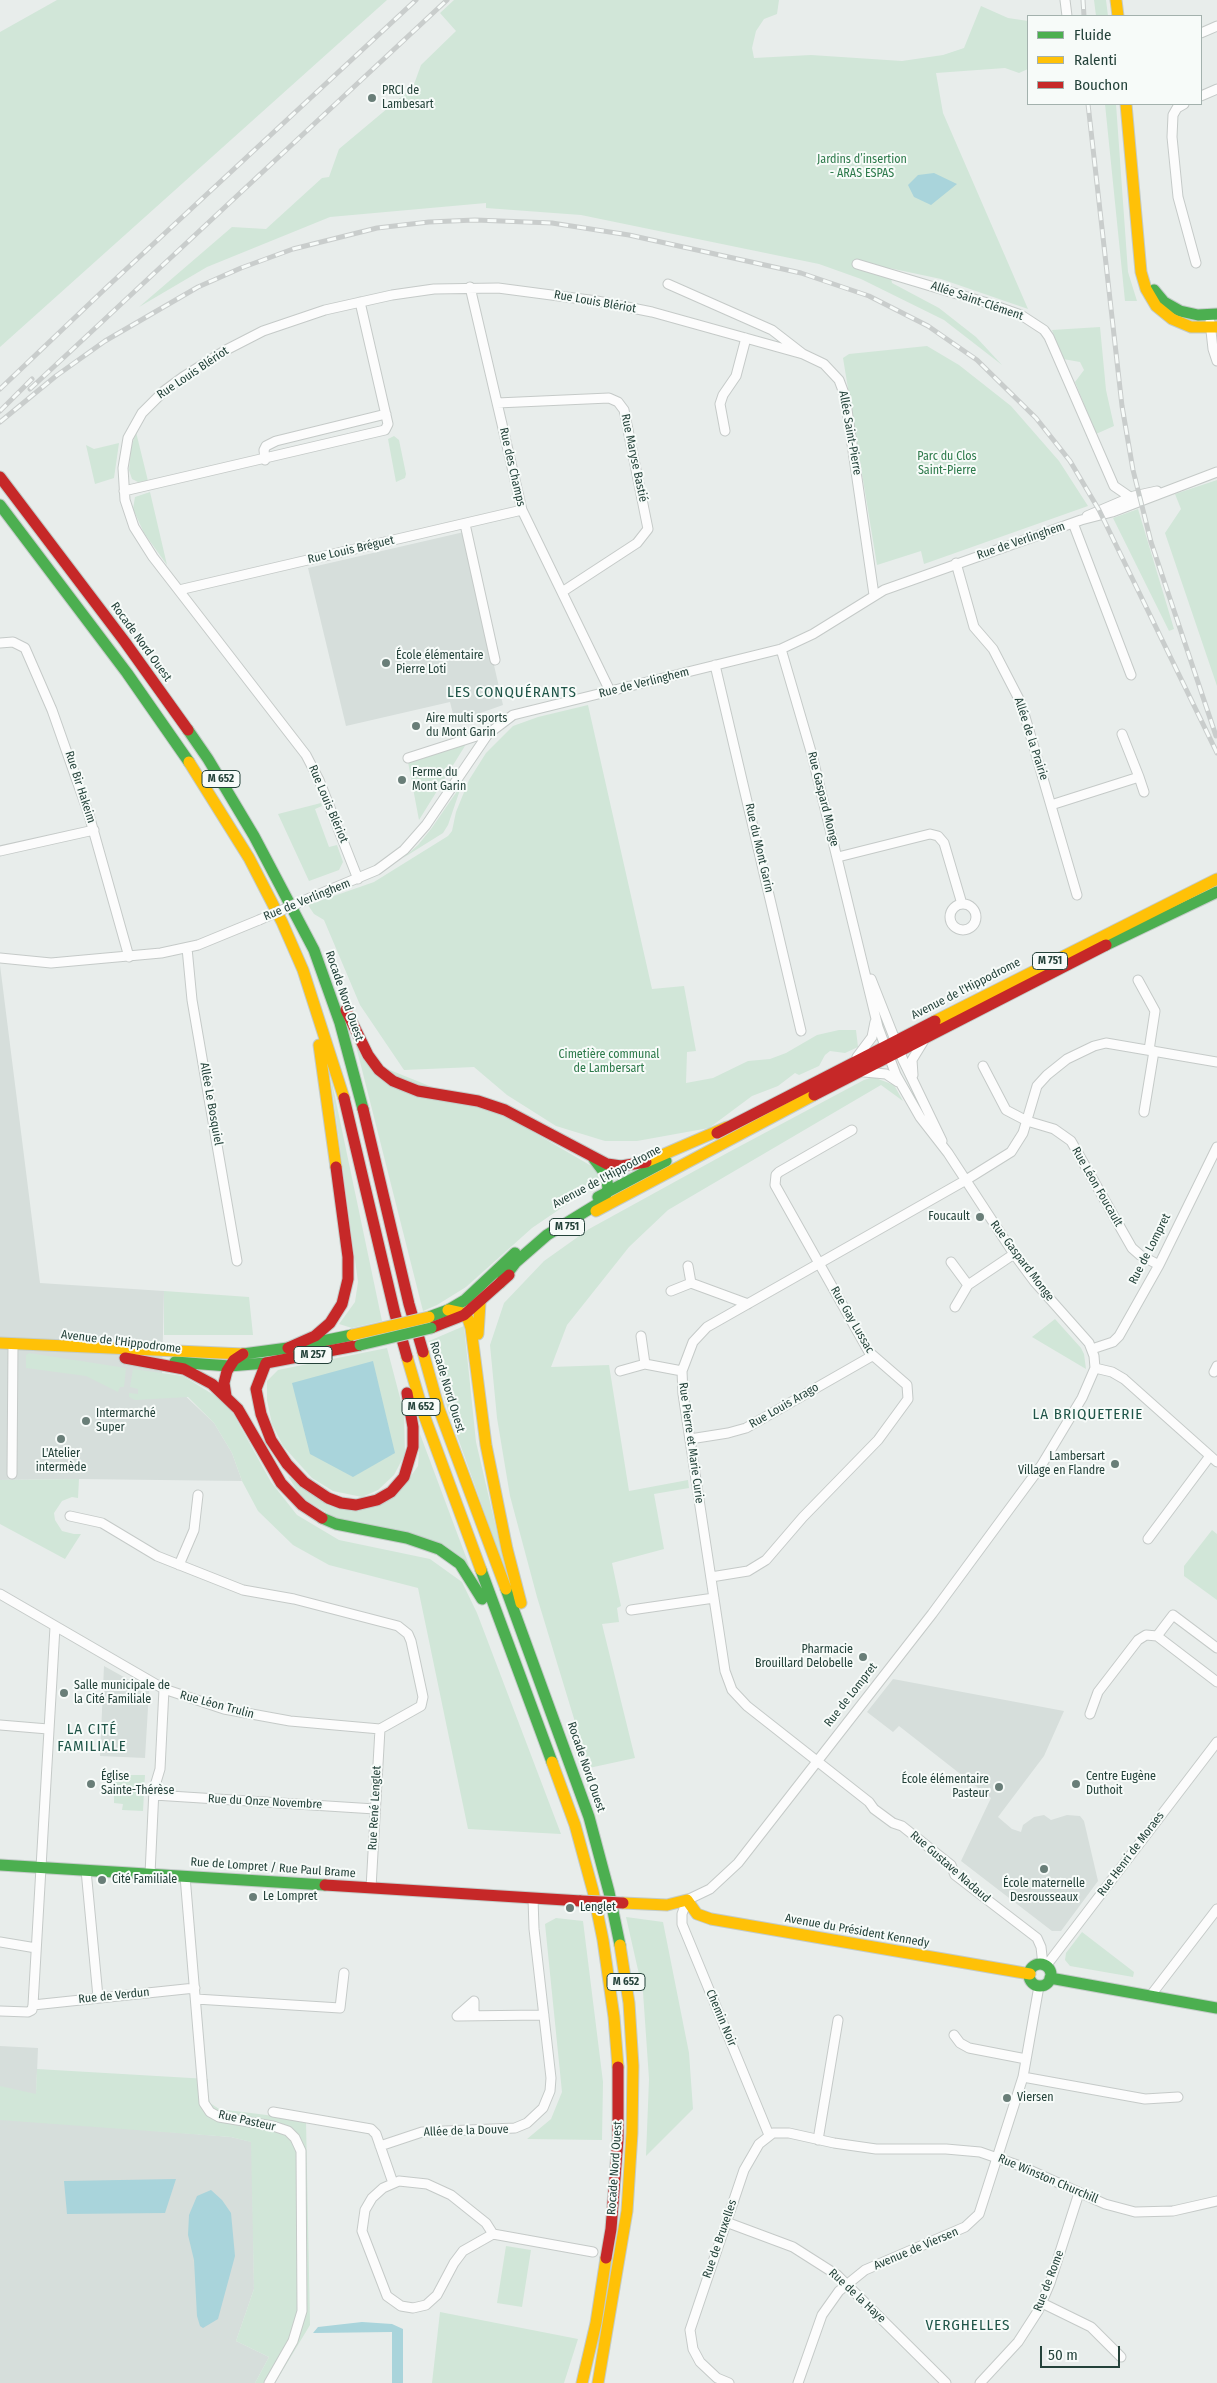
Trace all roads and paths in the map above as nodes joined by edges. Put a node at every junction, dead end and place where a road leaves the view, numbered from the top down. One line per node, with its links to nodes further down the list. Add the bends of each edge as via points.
1 (1065, 0): 3 (street)
2 (1116, 0): 4 (main road)
3 (1067, 15)
4 (1118, 15)
5 (1217, 26): 6 (street)
6 (1202, 34)
7 (1217, 89): 8 (street)
8 (1202, 96)
9 (1126, 105): 11 (main road)
10 (1182, 105): 12 (street, via 1173,115 1172,137 1178,197)
11 (1141, 260): 17 (main road, via 1149,282 1174,308 1191,314); 18 (main road, via 1142,278 1153,302 1168,317 1187,326)
12 (1196, 263)
13 (857, 264): 28 (street, Allée Saint-Clément, via 984,302 1020,316 1044,330)
14 (668, 284): 20 (street, Allée Saint-Pierre, via 772,330)
15 (470, 287): 16 (street, Rue Louis Blériot, via 420,291); 19 (street, Rue Louis Blériot, via 538,292 612,304); 22 (street, Rue des Champs)
16 (360, 302): 23 (street); 30 (street, Rue Louis Blériot, via 301,317 252,336 207,361 164,391 142,413 128,438 123,468)
17 (1213, 314): 18 (street)
18 (1214, 327): 21 (street, via 1213,349)
19 (746, 338): 20 (street, Rue Louis Blériot); 24 (street, via 736,376 720,404)
20 (803, 354): 40 (street, Allée Saint-Pierre, via 824,364 843,387)
21 (1217, 361)
22 (498, 403): 34 (street, Rue des Champs); 39 (street, Rue Maryse Bastié, via 609,398 624,410 648,529 637,543)
23 (386, 414): 25 (street, via 276,441 266,446); 25 (street, via 388,424 382,432)
24 (725, 430)
25 (265, 460): 30 (street)
26 (1217, 472): 29 (street, Rue de Verlinghem)
27 (0, 477): 62 (main road, Rocade Nord Ouest / M 652, via 125,642 208,759 258,843)
28 (1114, 486): 31 (street); 33 (street)
29 (1167, 490): 31 (street, Rue de Verlinghem); 35 (street, Rue de Verlinghem)
30 (124, 491): 38 (street, Rue Louis Blériot, via 127,509 139,536)
31 (1130, 497): 33 (street, Rue de Verlinghem)
32 (0, 505): 66 (main road, Rocade Nord Ouest / M 652, via 127,673 202,781 249,858)
33 (1109, 505): 35 (street, Rue de Verlinghem)
34 (522, 510): 36 (street, Rue Louis Bréguet); 39 (street, Rue des Champs)
35 (1077, 522): 37 (street, Rue de Verlinghem); 45 (street)
36 (464, 524): 38 (street, Rue Louis Bréguet); 43 (street)
37 (956, 563): 40 (street, Rue de Verlinghem); 52 (street, Allée de la Prairie, via 974,627 993,649 1021,703)
38 (179, 590): 56 (street, Rue Louis Blériot, via 300,745 311,763)
39 (562, 592): 46 (street, Rue des Champs)
40 (874, 594): 42 (street, Rue de Verlinghem, via 813,634)
41 (0, 643): 53 (street, Rue Bir Hakeim, via 16,642 25,648 60,731)
42 (781, 649): 44 (street, Rue de Verlinghem); 55 (street, Rue Gaspard Monge)
43 (495, 660)
44 (715, 665): 46 (street, Rue de Verlinghem); 69 (street, Rue du Mont Garin)
45 (1131, 675)
46 (610, 691): 47 (street, Rue de Verlinghem, via 523,711 508,717)
47 (490, 732): 49 (street); 56 (street, Rue de Verlinghem, via 415,838 388,863)
48 (1122, 734): 50 (street)
49 (408, 758)
50 (1139, 777): 51 (street); 52 (street)
51 (1144, 792)
52 (1051, 805): 59 (street, Allée de la Prairie)
53 (94, 830): 54 (street); 64 (street, Rue Bir Hakeim)
54 (0, 851)
55 (838, 857): 60 (street, via 930,834 938,836 944,843); 63 (street, Rue Gaspard Monge)
56 (358, 879): 61 (street, Rue de Verlinghem, bridge)
57 (1217, 879): 71 (main road, Avenue de l'Hippodrome / M 751, via 1163,904)
58 (1217, 892): 70 (main road, Avenue de l'Hippodrome / M 751, via 1157,919)
59 (1077, 895)
60 (962, 904)
61 (187, 948): 64 (street, Rue de Verlinghem); 88 (street, Allée Le Bosquiel, via 192,1000)
62 (314, 950): 84 (main road, via 335,986 362,1045 386,1076 418,1091 478,1101 505,1110); 135 (main road, Rocade Nord Ouest / M 652, via 356,1079 409,1304 438,1409)
63 (861, 950): 68 (street, Rue Gaspard Monge); 71 (street, Rue Gaspard Monge)
64 (129, 957): 65 (street, Rue de Verlinghem, via 51,963)
65 (0, 958)
66 (303, 970): 101 (main road, Rocade Nord Ouest / M 652, via 341,1086); 108 (main road, via 325,1077 348,1278 342,1304 330,1323 316,1336)
67 (1138, 980): 72 (street, via 1155,1011)
68 (875, 1017): 71 (street, Rue Gaspard Monge); 75 (street, via 874,1031)
69 (801, 1032)
70 (926, 1037): 71 (main road, Avenue de l'Hippodrome / M 751); 77 (street, via 912,1060)
71 (892, 1048): 75 (main road, Avenue de l'Hippodrome / M 751); 76 (street, Rue Gaspard Monge); 77 (street, Rue Gaspard Monge)
72 (1152, 1050): 73 (street, Rue Pierre et Marie Curie); 78 (street); 79 (street, Rue Pierre et Marie Curie, via 1100,1044 1067,1058 1037,1086)
73 (1217, 1062)
74 (983, 1066): 79 (street, Rue Léon Foucault, via 1003,1106)
75 (851, 1070): 76 (street, via 880,1072 893,1077); 80 (main road, Avenue de l'Hippodrome / M 751); 94 (main road, Avenue de l'Hippodrome / M 751, via 563,1229)
76 (901, 1085): 83 (street, Rue Gaspard Monge)
77 (920, 1095): 83 (street, Rue Gaspard Monge)
78 (1144, 1112)
79 (1027, 1121): 85 (street, Rue Pierre et Marie Curie, via 1011,1152); 91 (street, Rue Léon Foucault, via 1054,1129 1071,1141 1132,1248)
80 (727, 1127): 84 (main road, via 640,1164 614,1166); 86 (main road, Avenue de l'Hippodrome / M 751)
81 (852, 1130): 90 (street, Rue Gay Lussac, via 779,1172 775,1179 776,1189)
82 (1217, 1146): 91 (street, Rue de Lompret)
83 (948, 1153): 85 (street, Rue Gaspard Monge)
84 (594, 1159): 86 (main road, via 606,1175)
85 (966, 1180): 87 (street, Rue Gaspard Monge); 90 (street, Rue Pierre et Marie Curie)
86 (607, 1192): 94 (main road, via 600,1204 565,1223 529,1250); 100 (main road, Avenue de l'Hippodrome / M 751, via 546,1228 473,1294)
87 (1014, 1254): 95 (street); 109 (street, Rue Gaspard Monge)
88 (237, 1261)
89 (951, 1262): 95 (street)
90 (819, 1263): 98 (street, Rue Pierre et Marie Curie); 111 (street, Rue Gay Lussac)
91 (1159, 1265): 109 (street, Rue de Lompret, via 1116,1340)
92 (688, 1266): 93 (street)
93 (691, 1283): 96 (street); 98 (street)
94 (500, 1284): 97 (main road, Avenue de l'Hippodrome / M 751)
95 (968, 1285): 99 (street)
96 (671, 1291)
97 (480, 1303): 102 (main road, Avenue de l'Hippodrome / M 751); 113 (main road)
98 (748, 1304): 119 (street, Rue Pierre et Marie Curie, via 697,1336)
99 (955, 1307)
100 (448, 1310): 102 (main road); 103 (main road, Avenue de l'Hippodrome / M 751)
101 (395, 1314): 114 (main road, via 411,1412 413,1447 404,1478 391,1492 377,1500 356,1505 334,1501 313,1489 287,1464 267,1433 258,1404 257,1383); 138 (main road, Rocade Nord Ouest / M 652, via 432,1441)
102 (464, 1315): 103 (main road, Avenue de l'Hippodrome / M 751); 113 (main road, via 471,1328)
103 (430, 1322): 108 (main road, Avenue de l'Hippodrome / M 257, bridge); 114 (main road, Avenue de l'Hippodrome / M 257, bridge, via 360,1346)
104 (641, 1336): 115 (street)
105 (0, 1343): 106 (main road, M 257)
106 (14, 1344): 107 (main road, M 257); 123 (street)
107 (45, 1346): 110 (main road, Avenue de l'Hippodrome / M 257); 112 (main road, Avenue de l'Hippodrome / M 257)
108 (288, 1348): 110 (main road, Avenue de l'Hippodrome / M 257)
109 (1092, 1349): 117 (street)
110 (243, 1354): 116 (main road)
111 (872, 1356): 121 (street, Rue Louis Arago, via 746,1428); 128 (street, Rue Gay Lussac, via 907,1385 908,1399 904,1408 874,1445 766,1560 748,1571)
112 (126, 1358): 116 (main road, Avenue de l'Hippodrome / M 257); 120 (main road, via 190,1371)
113 (476, 1360): 135 (main road, via 484,1436)
114 (266, 1363): 116 (main road, Avenue de l'Hippodrome / M 257)
115 (645, 1364): 118 (street); 119 (street)
116 (229, 1366): 120 (main road, via 224,1380)
117 (1095, 1368): 122 (street, via 1124,1379); 144 (street, Rue de Lompret, via 1082,1398 1041,1466)
118 (620, 1371)
119 (682, 1371): 121 (street, Rue Pierre et Marie Curie)
120 (226, 1396): 138 (main road, via 244,1418 286,1490 308,1510 342,1526 425,1543 460,1564 481,1595 498,1638)
121 (690, 1438): 128 (street, Rue Pierre et Marie Curie)
122 (1214, 1459): 126 (street)
123 (12, 1474)
124 (198, 1495): 127 (street, via 194,1530)
125 (70, 1516): 127 (street, via 102,1523 142,1548)
126 (1148, 1539)
127 (180, 1565): 142 (street, via 250,1592 294,1599 402,1628 411,1642 422,1702 420,1707)
128 (711, 1577): 130 (street, Rue Pierre et Marie Curie)
129 (0, 1594): 132 (street, Rue Léon Trulin)
130 (714, 1598): 131 (street); 144 (street, Rue Pierre et Marie Curie, via 725,1671 732,1690 747,1706)
131 (631, 1610)
132 (55, 1627): 137 (street, Rue Léon Trulin); 141 (street)
133 (1157, 1636): 134 (street, via 1173,1615); 136 (street); 139 (street, via 1146,1635 1138,1640 1098,1692)
134 (1217, 1648)
135 (538, 1674): 195 (main road, Rocade Nord Ouest / M 652, via 597,1844 619,1941 630,2019 633,2082 628,2196)
136 (1217, 1682)
137 (164, 1689): 142 (street, Rue Léon Trulin, via 198,1702 264,1717); 145 (street, via 161,1765)
138 (536, 1714): 190 (main road, Rocade Nord Ouest / M 652, via 569,1805 593,1891 616,2035 616,2180)
139 (1090, 1714)
140 (0, 1724): 141 (street)
141 (48, 1729): 148 (street)
142 (380, 1729): 146 (street, Rue René Lenglet)
143 (1217, 1742): 158 (street, Rue Henri de Moraes)
144 (818, 1761): 154 (street, Rue de Lompret, via 728,1873 710,1888); 158 (street, Rue Gustave Nadaud, via 874,1809 902,1826 944,1860 955,1875 1037,1938)
145 (154, 1795): 146 (street, Rue du Onze Novembre); 150 (street)
146 (375, 1809): 152 (street, Rue René Lenglet)
147 (0, 1865): 148 (main road, Rue de Lompret / Rue Paul Brame)
148 (41, 1868): 149 (main road, Rue de Lompret / Rue Paul Brame); 157 (street)
149 (86, 1870): 150 (main road, Rue de Lompret / Rue Paul Brame); 165 (street)
150 (150, 1874): 151 (main road, Rue de Lompret / Rue Paul Brame)
151 (186, 1876): 152 (main road, Rue de Lompret / Rue Paul Brame); 163 (street, Rue Pasteur)
152 (371, 1888): 153 (main road, Rue de Lompret / Rue Paul Brame)
153 (538, 1898): 154 (main road, Rue de Lompret, bridge, via 667,1905); 170 (street, Allée de la Douve, via 534,1929)
154 (687, 1900): 160 (main road, Avenue du Président Kennedy, via 697,1914 711,1919); 178 (street, Chemin Noir, via 682,1924)
155 (1217, 1909): 164 (street)
156 (0, 1942): 157 (street)
157 (36, 1948): 167 (street)
158 (1044, 1965): 160 (main road, via 1034,1966); 161 (main road, via 1050,1971)
159 (344, 1973): 166 (street, via 340,2008)
160 (1030, 1974): 162 (main road, via 1032,1981)
161 (1050, 1978): 162 (main road, via 1047,1984); 164 (main road)
162 (1039, 1986): 174 (street, Avenue de Viersen)
163 (195, 1988): 165 (street, Rue de Verdun); 166 (street, Rue Pasteur)
164 (1151, 1996): 168 (main road)
165 (98, 1997): 167 (street, Rue de Verdun)
166 (196, 1999): 192 (street, Rue Pasteur, via 202,2094 206,2107 225,2119 265,2124 288,2131 301,2151 302,2311 296,2334)
167 (33, 2005): 169 (street, Rue de Verdun, via 28,2012)
168 (1217, 2008)
169 (0, 2011)
170 (544, 2015): 171 (street); 180 (street, Allée de la Douve, via 551,2084 543,2108 532,2119 509,2130 416,2133)
171 (474, 2016)
172 (838, 2020): 179 (street)
173 (954, 2035): 174 (street, via 969,2048)
174 (1026, 2059): 175 (street, Avenue de Viersen)
175 (1023, 2077): 176 (street, via 1145,2099); 181 (street, Avenue de Viersen)
176 (1178, 2097)
177 (272, 2112): 180 (street, via 368,2128 375,2132)
178 (769, 2135): 179 (street, via 784,2132); 185 (street, Rue de Bruxelles, via 759,2144 747,2164)
179 (818, 2140): 181 (street, Rue Winston Churchill, via 876,2149 965,2150)
180 (380, 2146): 182 (street)
181 (998, 2158): 183 (street, Rue Winston Churchill); 188 (street, Avenue de Viersen, via 981,2209 970,2224 872,2268)
182 (393, 2183): 186 (street, via 411,2181 443,2191 483,2219); 186 (street, via 378,2192 368,2204 362,2231 384,2290 401,2306 420,2308 431,2302 442,2288 457,2257)
183 (1080, 2192): 184 (street, Rue Winston Churchill, via 1112,2206 1144,2212 1183,2210); 189 (street, Rue de Rome)
184 (1217, 2202)
185 (726, 2222): 188 (street, Rue de la Haye, via 793,2246); 196 (street, Rue de Bruxelles, via 690,2336 700,2362 717,2378)
186 (493, 2234): 187 (street)
187 (593, 2252)
188 (847, 2284): 197 (street, Avenue de Viersen, via 822,2315); 198 (street, Rue de la Haye)
189 (1042, 2303): 191 (street, via 1090,2328); 199 (street, Rue de Rome, via 1018,2342)
190 (596, 2323): 193 (main road); 194 (main road, Rocade Nord Ouest / M 652)
191 (1121, 2357)
192 (270, 2383)
193 (576, 2383)
194 (582, 2383)
195 (598, 2383)
196 (729, 2383)
197 (798, 2383)
198 (946, 2383)
199 (980, 2383)

